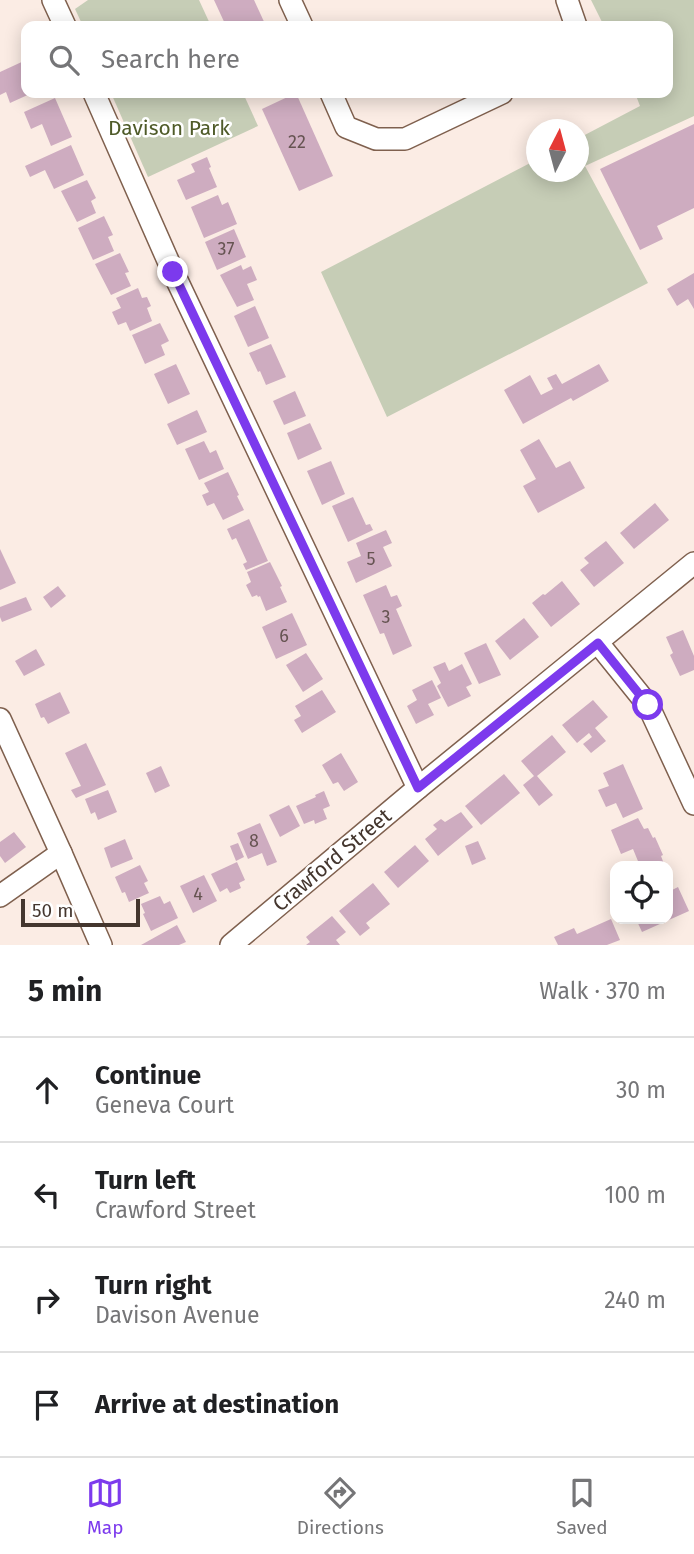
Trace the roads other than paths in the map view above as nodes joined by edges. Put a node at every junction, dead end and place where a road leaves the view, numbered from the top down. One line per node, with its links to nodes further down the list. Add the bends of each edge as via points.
1 (53, 0): 4 (street)
2 (290, 0): 5 (street)
3 (567, 0): 6 (street)
4 (63, 21)
5 (300, 21)
6 (574, 21)
7 (96, 98): 13 (street, via 173,272)
8 (333, 98): 9 (street, via 346,127 376,139 405,139)
9 (491, 98)
10 (694, 563): 11 (street, Crawford Street)
11 (598, 643): 13 (street, Crawford Street); 14 (street, via 648,705)
12 (0, 719): 15 (street)
13 (418, 788): 18 (street, Crawford Street)
14 (692, 794)
15 (61, 853): 16 (street); 17 (street)
16 (0, 896)
17 (101, 945)
18 (231, 945)

